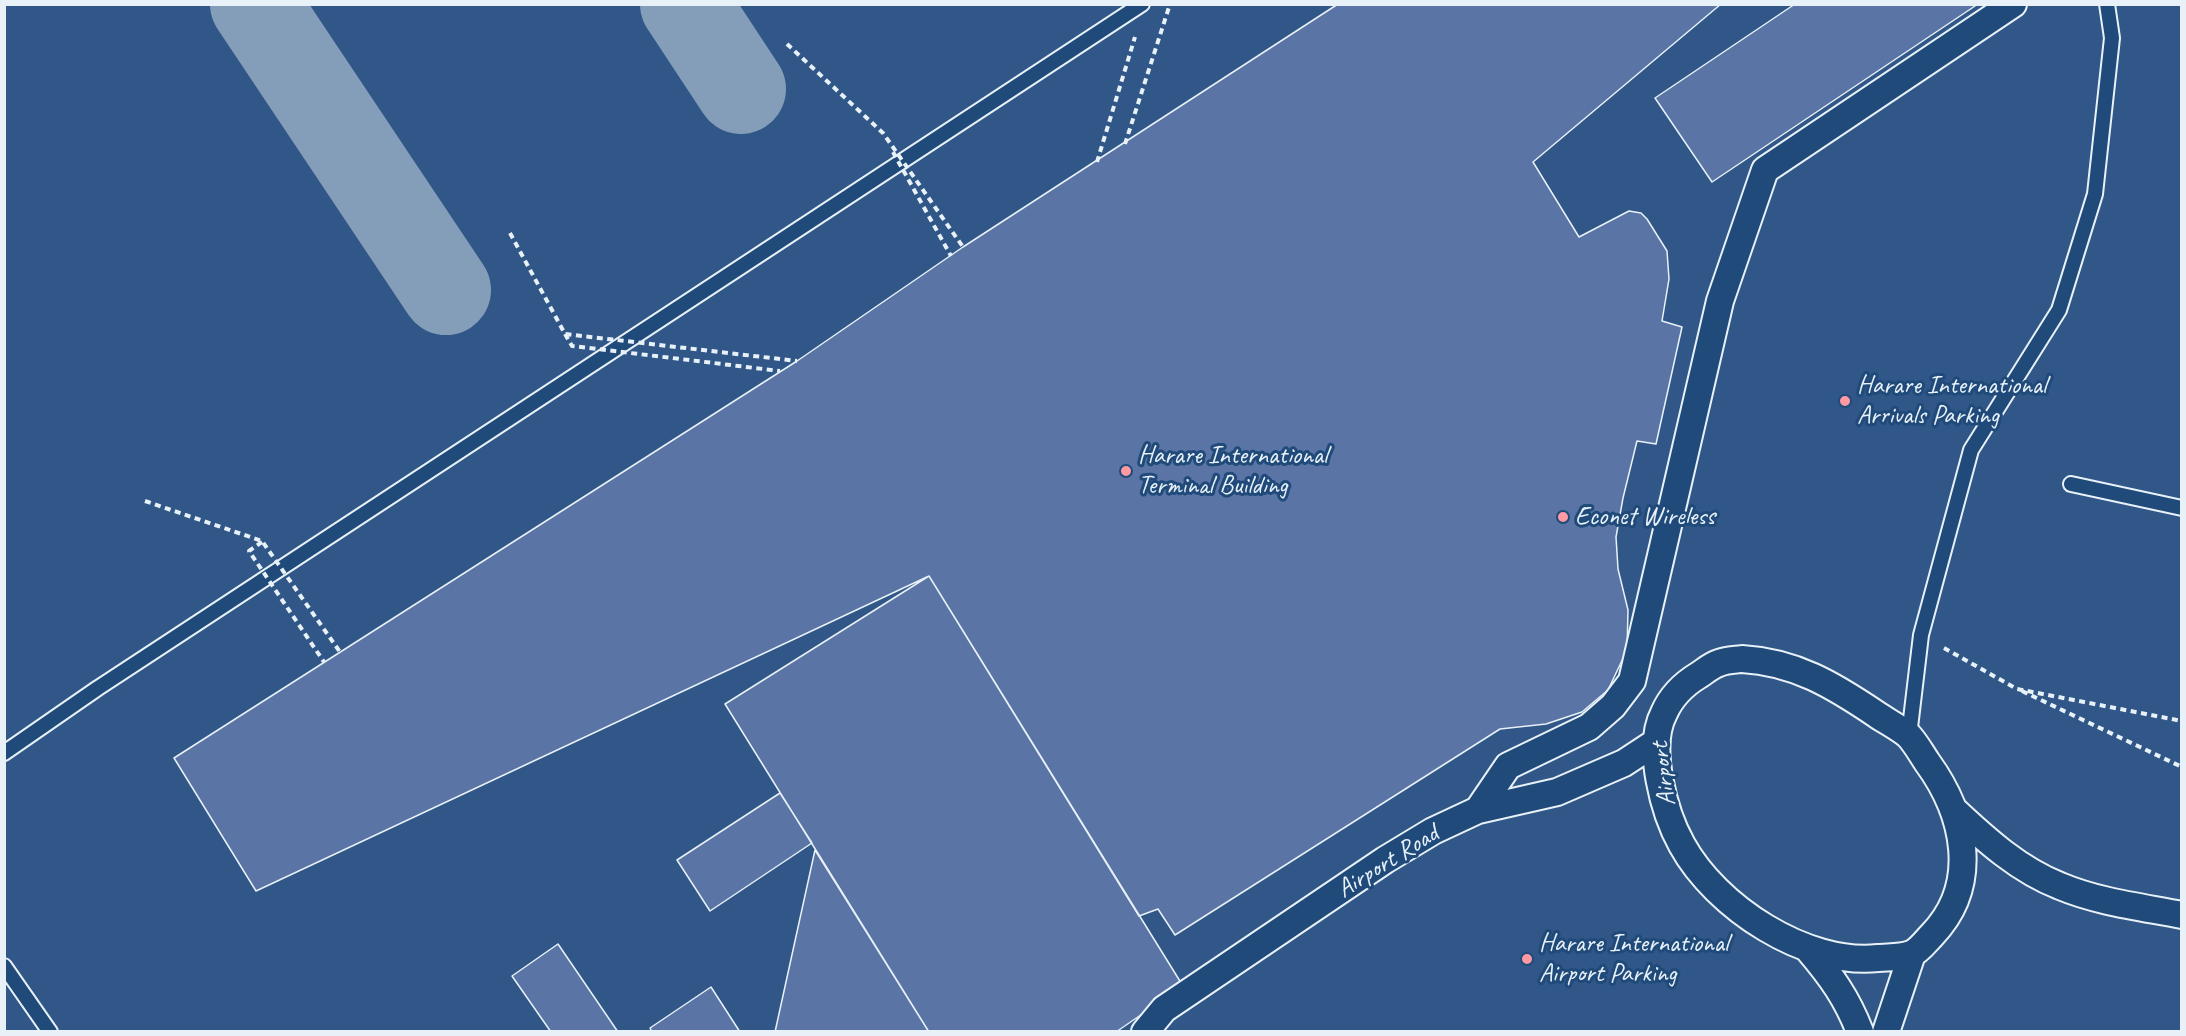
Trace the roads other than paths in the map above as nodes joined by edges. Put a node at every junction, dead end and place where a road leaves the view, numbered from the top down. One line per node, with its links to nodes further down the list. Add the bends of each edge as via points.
1 (1142, 4): 8 (lane)
2 (2013, 4): 9 (street, via 1765,170 1720,301 1632,681 1613,706 1589,727 1508,766)
3 (2107, 4): 6 (lane, via 2112,38 2095,194 2060,310 1971,450 1921,635)
4 (2071, 484): 5 (lane)
5 (2181, 508)
6 (1909, 736): 7 (street, Airport, via 1847,694 1798,669 1742,659 1718,663 1677,693 1662,714); 10 (street, Airport, via 1936,774)
7 (1656, 742): 9 (street, Airport Road, via 1624,763 1557,792); 12 (street, Airport, via 1669,819 1683,847 1725,899)
8 (4, 753)
9 (1478, 810): 16 (street, Airport Road, via 1385,860 1164,1009)
10 (1955, 811): 11 (street, via 1994,847 2058,886 2090,897); 13 (street, Airport, via 1963,845 1963,868 1952,906 1940,926)
11 (2181, 915)
12 (1808, 949): 13 (street, Airport, via 1873,958); 17 (street, via 1834,980)
13 (1912, 954): 18 (street)
14 (4, 966): 15 (lane)
15 (50, 1032)
16 (1145, 1032)
17 (1860, 1032)
18 (1886, 1032)

